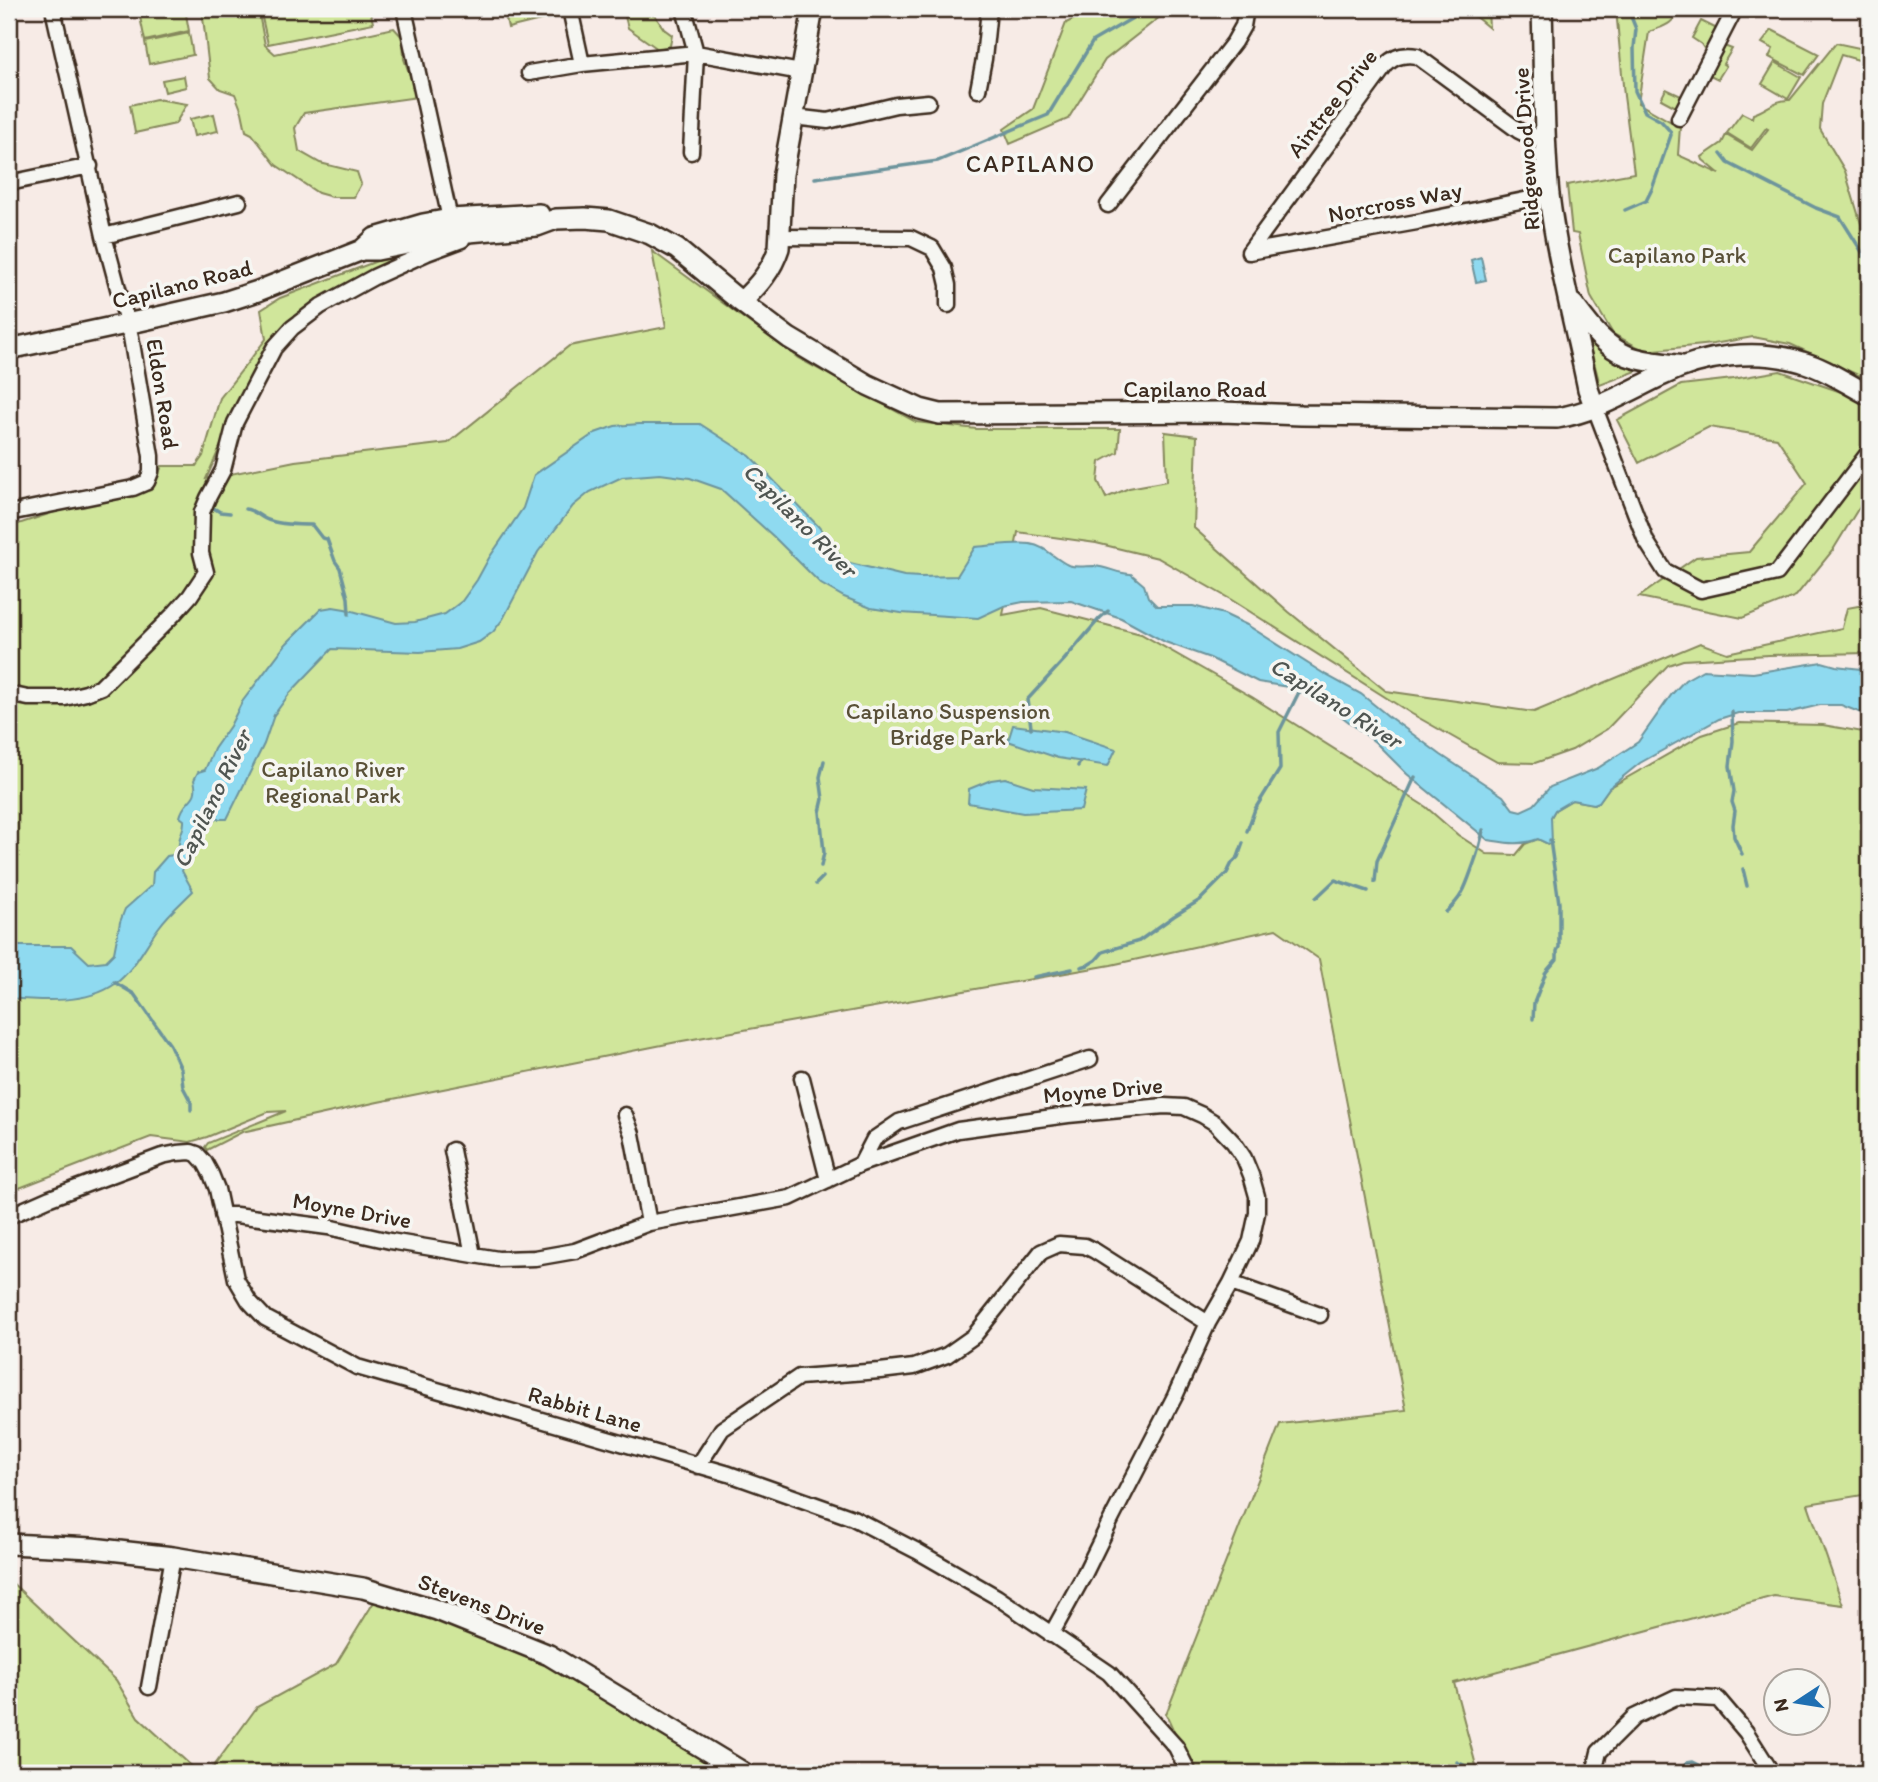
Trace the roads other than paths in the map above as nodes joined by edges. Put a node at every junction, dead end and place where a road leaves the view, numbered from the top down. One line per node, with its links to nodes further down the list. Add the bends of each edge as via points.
1 (53, 9): 20 (street, Eldon Road)
2 (404, 9): 26 (street)
3 (570, 9): 11 (street)
4 (684, 9): 10 (street)
5 (813, 9): 12 (main road)
6 (989, 9): 14 (street)
7 (1246, 9): 24 (street, via 1234,42)
8 (1542, 9): 18 (main road, Ridgewood Drive)
9 (1735, 9): 17 (street)
10 (696, 53): 11 (street); 12 (street); 19 (street)
11 (582, 64): 13 (street)
12 (801, 72): 16 (main road)
13 (529, 73)
14 (978, 90)
15 (928, 102): 16 (street, via 828,121)
16 (793, 117): 30 (main road, via 783,174)
17 (1679, 118)
18 (1546, 139): 22 (main road, Ridgewood Drive); 33 (street, Aintree Drive, via 1518,131 1417,56 1394,58)
19 (691, 152)
20 (90, 166): 21 (street); 29 (street, Eldon Road)
21 (9, 183)
22 (1549, 195): 33 (street, Norcross Way); 34 (main road, Ridgewood Drive)
23 (239, 202): 29 (street)
24 (1108, 205)
25 (526, 214): 26 (main road, Capilano Road); 27 (main road, Capilano Road, via 545,213); 28 (main road)
26 (450, 219): 28 (street); 31 (main road, via 441,228 424,230); 32 (main road, Capilano Road, via 375,239)
27 (556, 219): 28 (main road, Capilano Road, via 537,226); 35 (main road, Capilano Road, via 609,220 649,234 677,249)
28 (469, 232): 31 (main road, Capilano Road); 44 (street, via 461,241 374,277 321,306 274,348 235,423 223,470 202,512 201,553 206,572 181,606 110,680 93,691 65,698)
29 (104, 236): 37 (street, Eldon Road)
30 (780, 237): 35 (main road, via 772,265); 36 (street, via 911,238 932,248 944,268)
31 (405, 243): 32 (main road, Capilano Road)
32 (362, 250): 37 (main road, Capilano Road, via 224,302)
33 (1249, 252)
34 (1570, 299): 39 (main road, via 1593,330 1619,352); 41 (main road, Ridgewood Drive)
35 (741, 302): 41 (main road, Capilano Road, via 789,338 869,385 940,414 1222,412 1536,418 1569,416)
36 (948, 305)
37 (127, 324): 38 (main road, Capilano Road); 43 (street, Eldon Road, via 151,456 149,478 133,488)
38 (9, 349)
39 (1682, 366): 40 (main road, Capilano Road, via 1731,357 1781,357 1804,362); 41 (main road, Capilano Road)
40 (1869, 395)
41 (1595, 408): 42 (street, via 1646,541 1665,571 1701,590 1777,573)
42 (1869, 452)
43 (9, 513)
44 (9, 694)
45 (1090, 1059): 49 (street, Moyne Drive, via 899,1122 874,1139)
46 (802, 1078): 50 (street)
47 (625, 1115): 53 (street)
48 (452, 1150): 54 (street)
49 (862, 1164): 50 (street, Moyne Drive); 55 (street, Moyne Drive, via 958,1130 1164,1106 1191,1109 1234,1143 1255,1187 1255,1227)
50 (828, 1180): 53 (street, Moyne Drive, via 790,1198)
51 (222, 1215): 52 (street, Rabbit Lane, via 211,1174 191,1152 162,1156); 54 (street, Moyne Drive, via 328,1227); 58 (street, Rabbit Lane, via 236,1279 249,1301 265,1318 357,1367)
52 (9, 1216)
53 (649, 1223): 54 (street, Moyne Drive, via 592,1246 551,1256 498,1259)
54 (473, 1255)
55 (1231, 1283): 56 (street); 57 (street, Moyne Drive)
56 (1320, 1315)
57 (1208, 1323): 58 (street, via 1095,1251 1059,1244 1041,1252 974,1336 947,1355 914,1367 799,1377 722,1429); 61 (street, Moyne Drive)
58 (698, 1466): 61 (street, Rabbit Lane, via 853,1518 997,1597)
59 (9, 1545): 60 (main road, Stevens Drive)
60 (173, 1557): 62 (street); 63 (main road, Stevens Drive, via 363,1588 437,1611 549,1656)
61 (1051, 1635): 64 (street, Rabbit Lane, via 1109,1673 1176,1747)
62 (149, 1687)
63 (744, 1773)
64 (1189, 1773)
65 (1594, 1773): 66 (street, via 1599,1752 1634,1717 1676,1697 1718,1699)
66 (1772, 1773)

